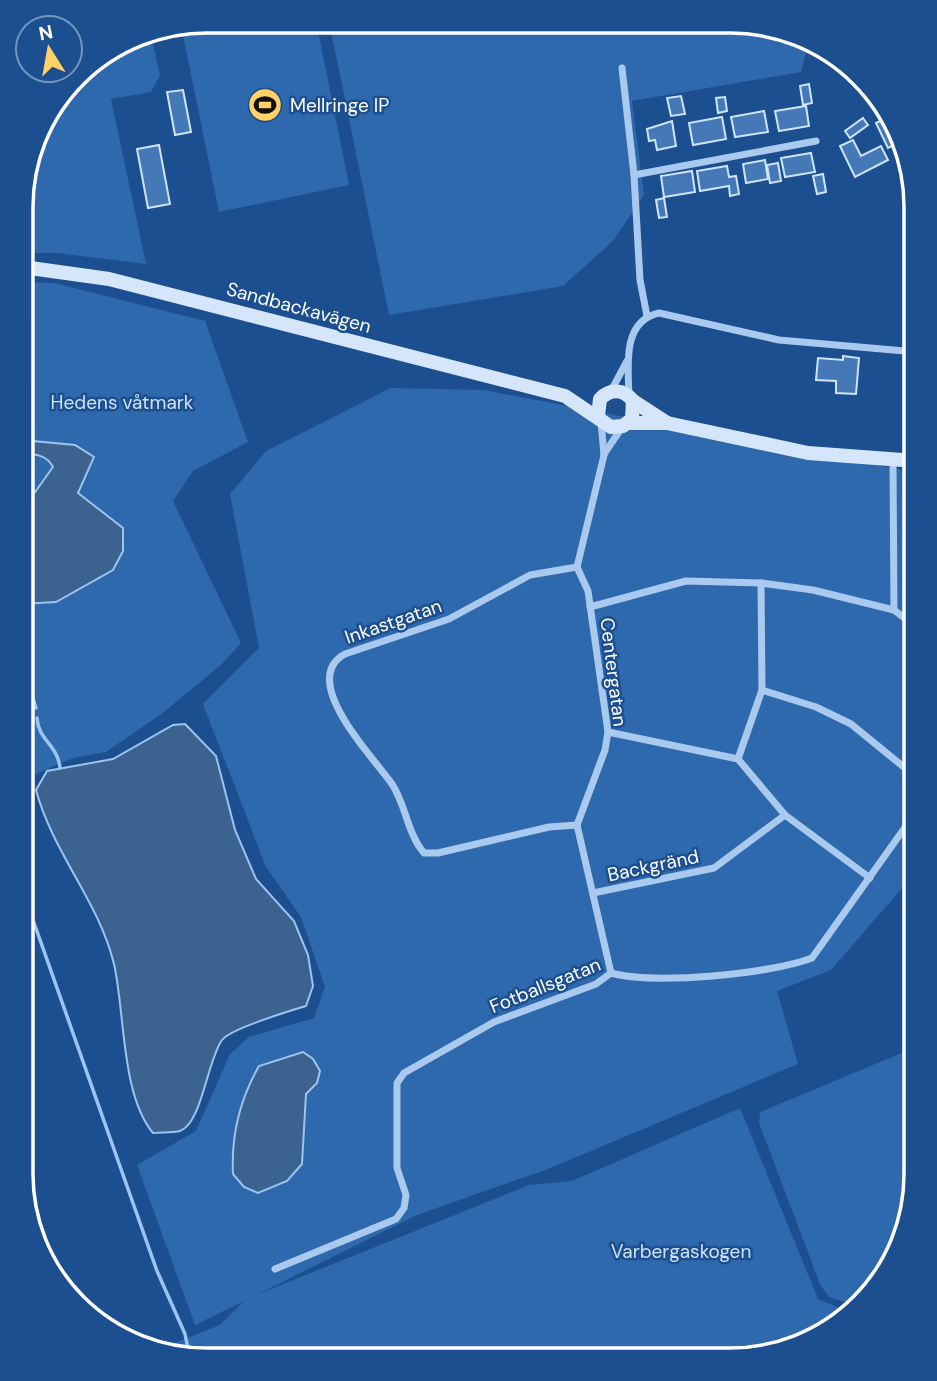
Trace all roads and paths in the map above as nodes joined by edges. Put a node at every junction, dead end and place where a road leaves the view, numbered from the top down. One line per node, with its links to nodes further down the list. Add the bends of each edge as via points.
1 (622, 68): 3 (street)
2 (816, 141): 3 (street)
3 (634, 175): 5 (street, via 640,280)
4 (33, 268): 9 (street, Sandbackavägen, via 109,279)
5 (647, 316): 6 (street, via 659,313 779,340); 7 (street, via 635,327)
6 (904, 351)
7 (627, 361): 8 (street); 10 (street)
8 (608, 392): 9 (street, Sandbackavägen); 10 (street); 11 (street, via 598,404)
9 (565, 396): 11 (street, Sandbackavägen)
10 (631, 398): 12 (street); 13 (street, via 634,414)
11 (600, 418): 13 (street, via 611,427); 14 (street)
12 (667, 423): 13 (street); 15 (street, via 796,451)
13 (625, 425): 14 (street)
14 (604, 455): 17 (street)
15 (893, 461): 16 (street); 20 (street)
16 (904, 461)
17 (577, 567): 19 (street, Centergatan); 27 (street, Inkastgatan, via 530,575 449,619 345,654 334,660 329,673 342,720 394,786 416,844 424,853)
18 (761, 583): 19 (street, via 686,581); 20 (street); 22 (street)
19 (590, 607): 23 (street, Centergatan)
20 (894, 610): 21 (street)
21 (904, 617)
22 (762, 690): 24 (street); 25 (street, via 851,724)
23 (608, 732): 24 (street); 27 (street, Centergatan)
24 (738, 759): 26 (street)
25 (903, 767)
26 (785, 815): 29 (street); 30 (street, Backgränd, via 714,868)
27 (577, 825): 30 (street)
28 (903, 830): 29 (street, Fotballsgatan)
29 (870, 878): 31 (street, Fotballsgatan, via 821,950 797,964 703,976)
30 (593, 893): 31 (street)
31 (611, 973): 32 (street, Fotballsgatan, via 596,984 494,1022 404,1073 397,1083 397,1167 406,1195 404,1208 396,1219)
32 (275, 1269)

